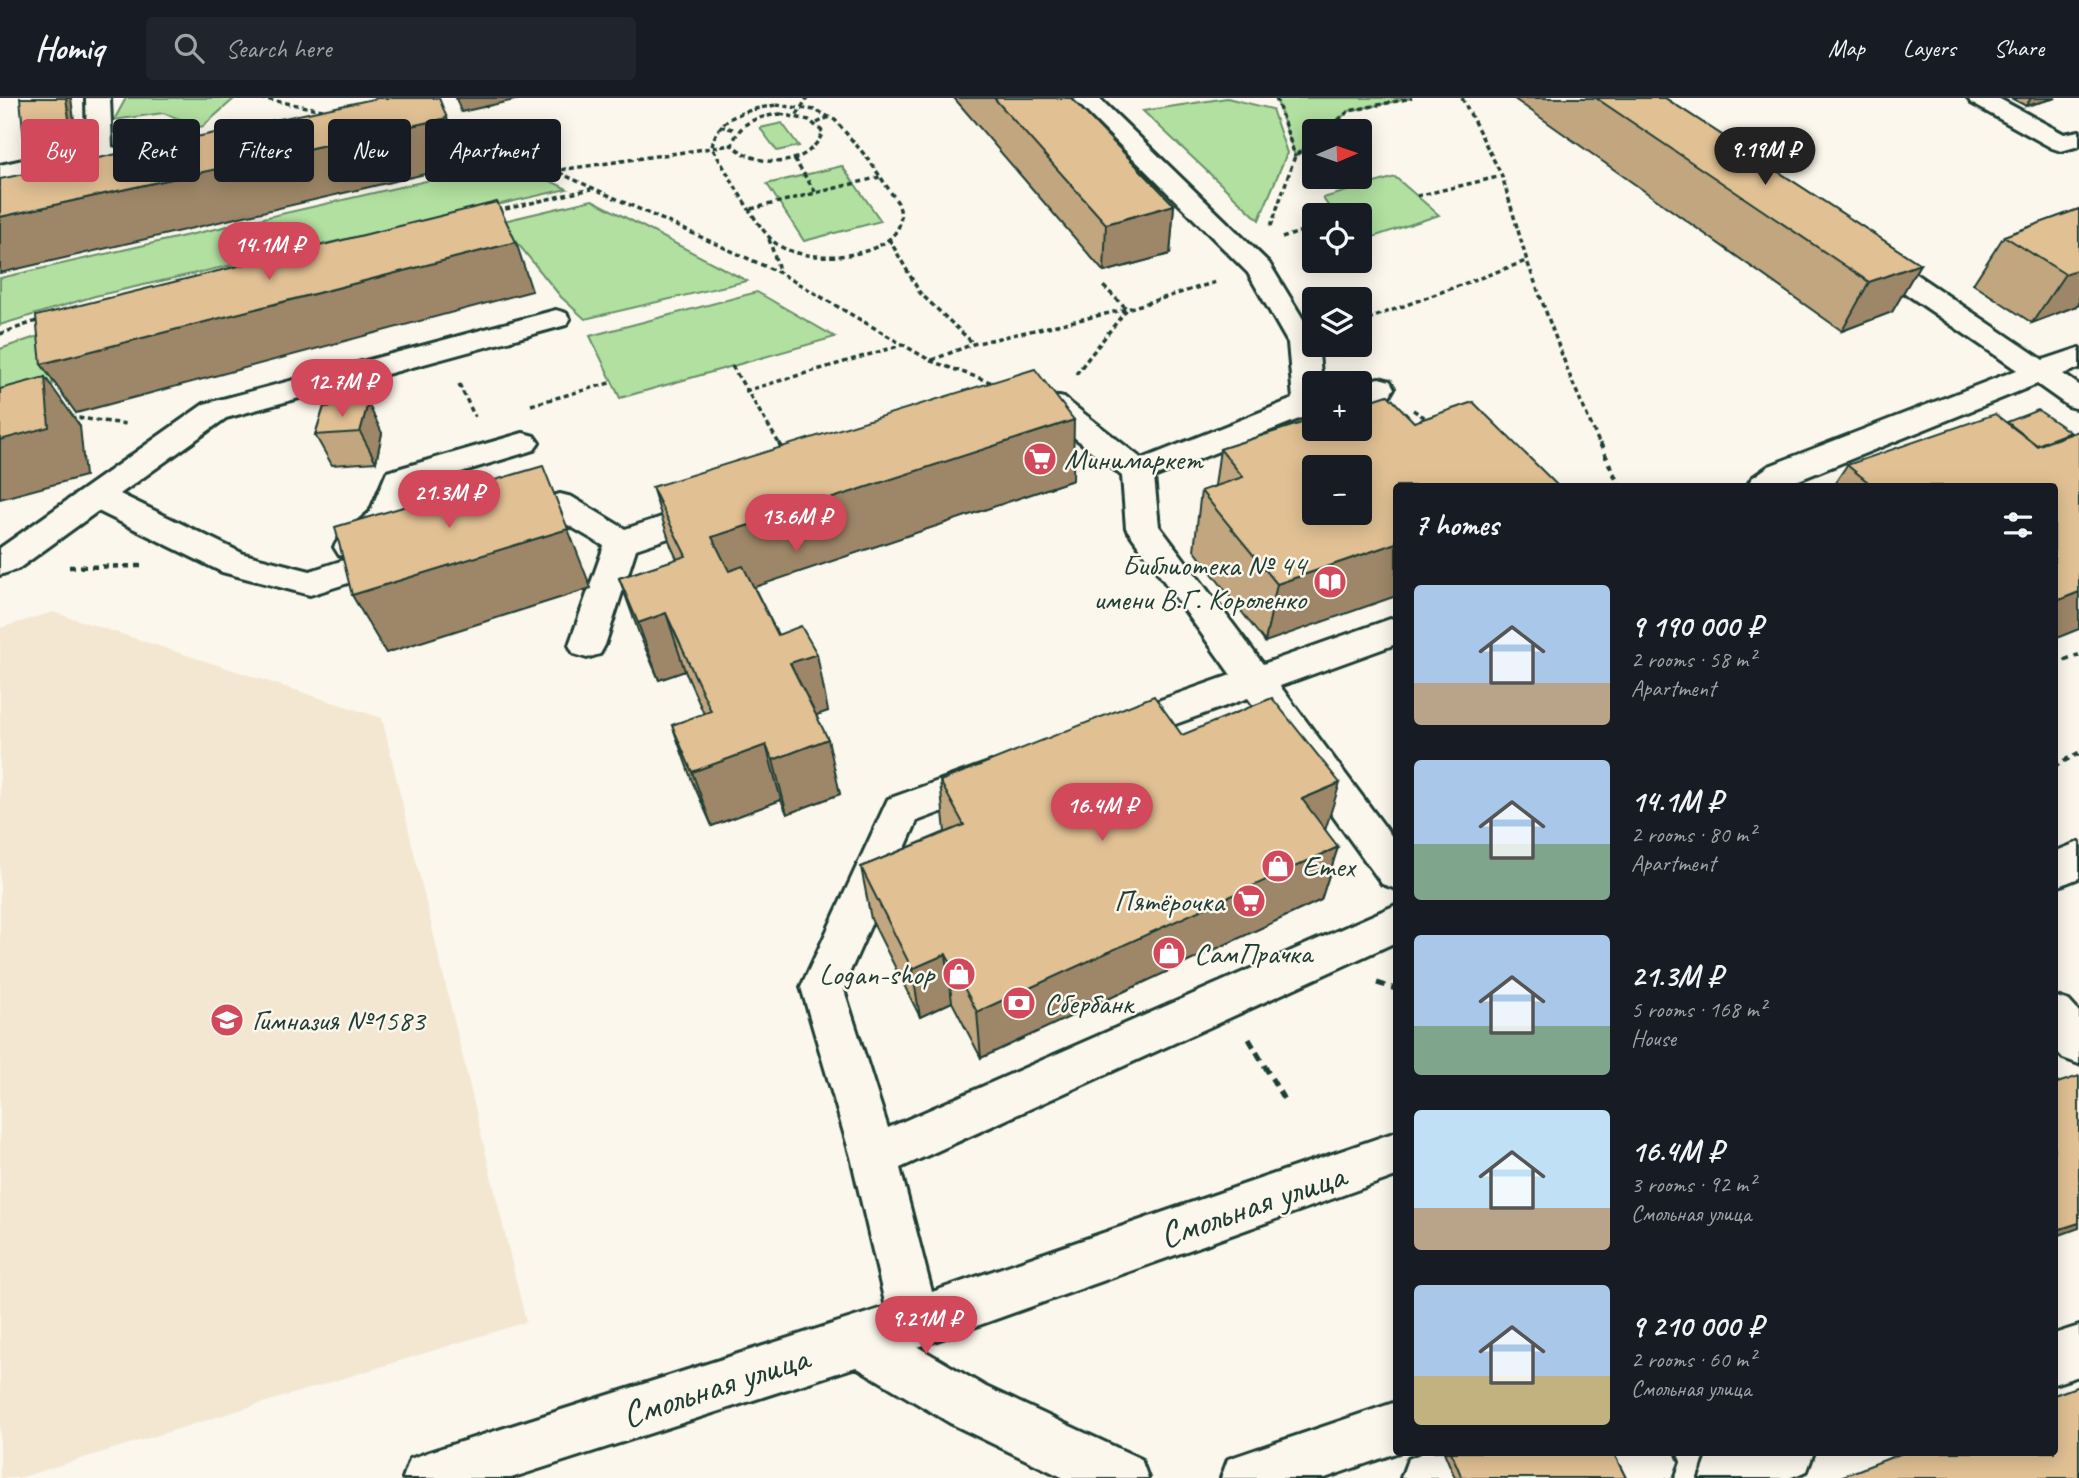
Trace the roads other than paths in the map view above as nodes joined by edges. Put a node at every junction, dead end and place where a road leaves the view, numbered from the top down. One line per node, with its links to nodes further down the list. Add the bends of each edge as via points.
1 (98, 98): 5 (street)
2 (1085, 98): 11 (street, via 1262,256 1303,343)
3 (1980, 98): 4 (street, via 2061,143)
4 (2079, 138)
5 (100, 151): 6 (street); 7 (street)
6 (113, 154)
7 (0, 173)
8 (1845, 240): 12 (street)
9 (556, 318): 19 (street, via 215,411)
10 (2079, 357): 12 (street)
11 (1307, 371)
12 (2038, 373): 13 (street); 18 (street, via 1780,474)
13 (2079, 399)
14 (1302, 407): 17 (street)
15 (1000, 421): 17 (street, via 1052,405)
16 (523, 443): 25 (street, via 398,480 384,518)
17 (1139, 472): 28 (street, via 1143,528)
18 (1767, 483)
19 (96, 496): 24 (street); 25 (street, via 234,564)
20 (739, 503): 22 (street)
21 (477, 531): 22 (street, via 560,505)
22 (622, 542): 27 (street)
23 (426, 547): 25 (street)
24 (0, 563)
25 (310, 583)
26 (1393, 632): 28 (street)
27 (587, 645)
28 (1255, 679): 29 (street); 32 (street)
29 (1085, 742)
30 (1019, 766): 38 (street, via 902,810 822,987)
31 (2079, 859): 33 (street)
32 (1393, 868)
33 (2058, 869)
34 (1393, 924): 38 (street)
35 (2058, 1020): 36 (street)
36 (2079, 1044)
37 (1393, 1155): 39 (street, Смольная улица)
38 (874, 1157): 39 (street)
39 (915, 1323): 40 (street, Смольная улица)
40 (858, 1340): 45 (street, Смольная улица); 46 (street, via 968,1405)
41 (2079, 1351): 42 (street)
42 (2058, 1358)
43 (1393, 1429): 47 (street)
44 (1778, 1456): 48 (street)
45 (440, 1476)
46 (1122, 1478)
47 (1247, 1478)
48 (1726, 1478)

